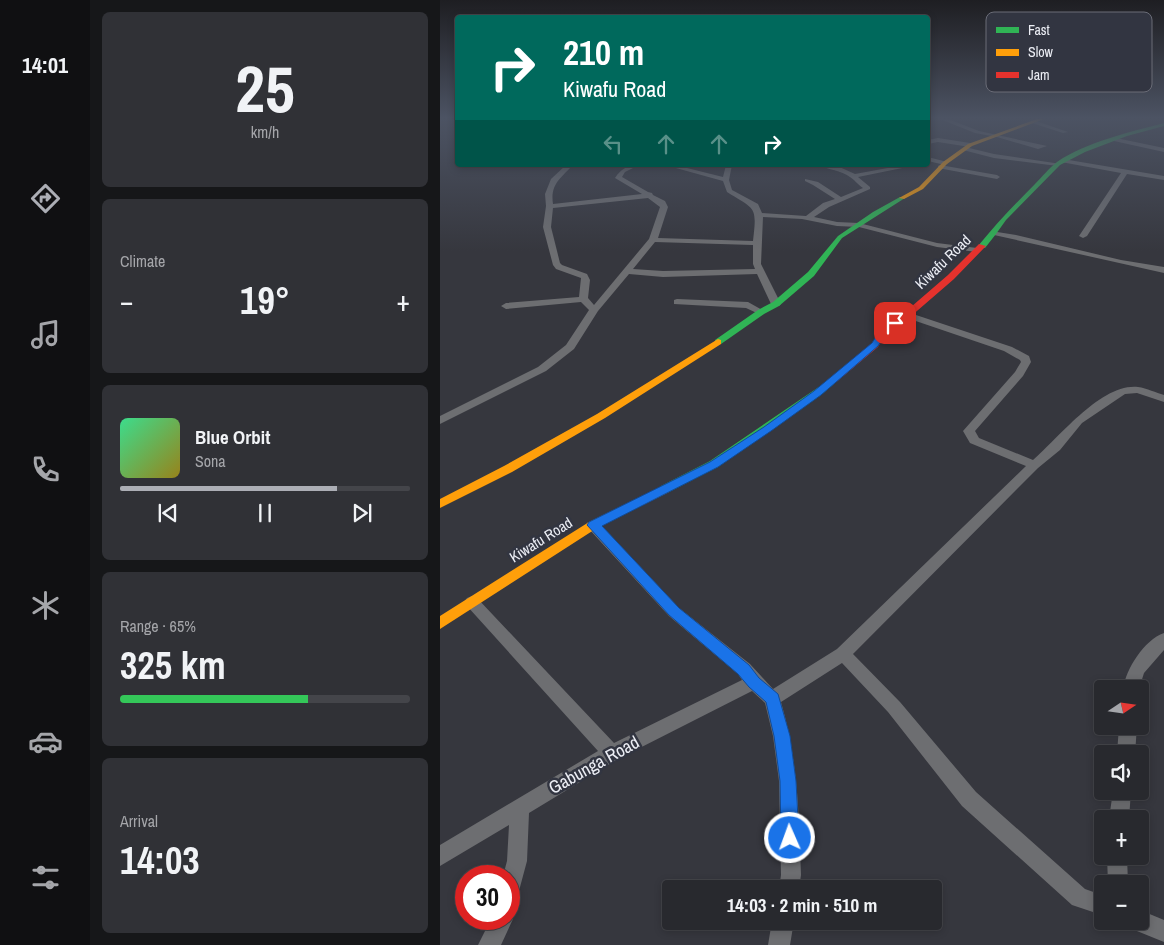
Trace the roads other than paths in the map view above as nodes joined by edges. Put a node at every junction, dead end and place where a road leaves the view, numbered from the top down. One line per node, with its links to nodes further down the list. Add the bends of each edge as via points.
1 (930, 163): 4 (street)
2 (1059, 163): 23 (street, Kiwafu Road, via 1003,219)
3 (1067, 163): 11 (street)
4 (941, 164): 13 (street); 22 (street, via 921,188)
5 (568, 167): 19 (street, via 550,183)
6 (632, 167): 17 (street, via 618,178)
7 (676, 167): 15 (street)
8 (729, 167): 15 (street)
9 (835, 167): 12 (street)
10 (903, 167): 12 (street)
11 (1125, 172): 14 (street); 24 (street)
12 (854, 176): 18 (street, via 868,188)
13 (997, 177)
14 (1164, 178)
15 (726, 180): 20 (street, via 730,191 755,206)
16 (807, 180): 18 (street, via 816,182)
17 (650, 194): 19 (street); 25 (street, via 664,207)
18 (840, 199): 21 (street)
19 (550, 206): 31 (street, via 547,227 556,263 584,276)
20 (760, 215): 21 (street); 26 (street)
21 (808, 218): 22 (street)
22 (859, 225): 27 (street, via 937,245); 33 (street, via 840,238 811,274)
23 (994, 233): 27 (street, Kiwafu Road); 28 (street)
24 (1083, 236)
25 (653, 240): 26 (street); 29 (street)
26 (757, 243): 30 (street)
27 (977, 250): 37 (street, Kiwafu Road)
28 (1164, 270)
29 (627, 271): 30 (street, via 663,274); 35 (street)
30 (760, 271): 33 (street)
31 (583, 300): 34 (street); 35 (street)
32 (677, 302): 36 (street, via 748,305)
33 (776, 304): 36 (street)
34 (506, 306)
35 (594, 310): 39 (street, via 576,339 542,370)
36 (761, 312): 41 (street, via 601,416)
37 (907, 315): 40 (street, via 1000,346 1025,358 1019,374 969,434 974,440); 42 (street, Kiwafu Road, via 883,332 875,344 818,393 768,429 714,464)
38 (1164, 399): 40 (street, via 1138,390 1122,391 1078,421 1056,447)
39 (440, 421)
40 (1034, 465): 46 (street)
41 (440, 504)
42 (593, 525): 43 (street, Kiwafu Road); 48 (street, via 674,612 744,669)
43 (472, 602): 44 (street, Kiwafu Road); 50 (street)
44 (440, 624)
45 (1164, 640): 47 (street, via 1136,669)
46 (844, 654): 49 (street); 55 (street, via 894,707 970,800 1079,898)
47 (1132, 680)
48 (754, 682): 49 (street); 50 (street, Gabunga Road)
49 (772, 699): 54 (street, via 782,736 788,781)
50 (612, 752): 51 (street, Gabunga Road)
51 (520, 807): 52 (street, Gabunga Road); 53 (street)
52 (440, 856)
53 (516, 865)
54 (790, 880)
55 (1094, 903)
56 (1149, 925): 59 (street)
57 (496, 930): 60 (street)
58 (782, 930): 61 (street)
59 (1164, 931)
60 (489, 945)
61 (779, 945)

